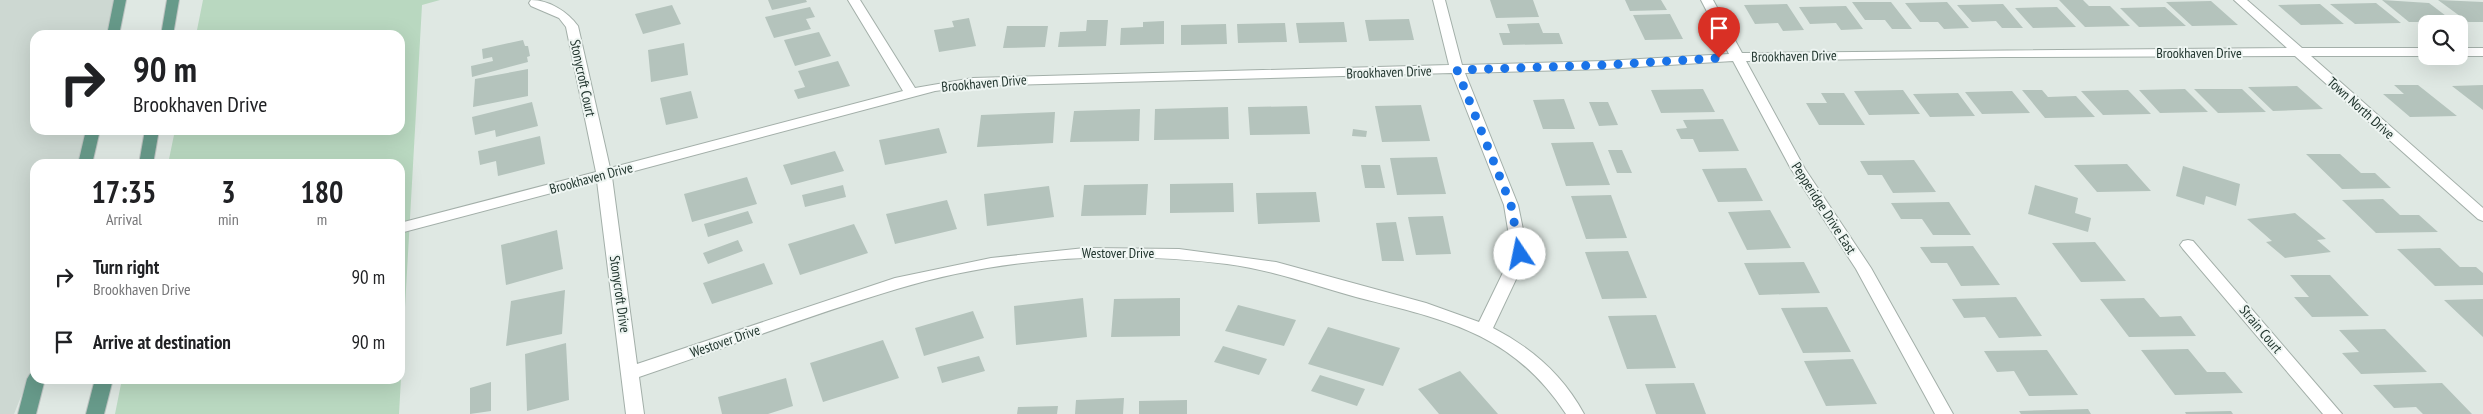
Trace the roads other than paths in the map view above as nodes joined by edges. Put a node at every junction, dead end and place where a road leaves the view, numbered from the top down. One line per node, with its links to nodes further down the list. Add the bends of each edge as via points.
1 (120, 0): 8 (main road)
2 (173, 0): 9 (main road)
3 (854, 0): 16 (street)
4 (1438, 0): 15 (street)
5 (1706, 0): 14 (street, Pepperidge Drive East)
6 (2240, 0): 13 (street, Town North Drive)
7 (535, 3): 21 (street, Stonycroft Court, via 563,15 572,26)
8 (114, 30)
9 (169, 30)
10 (2418, 52): 13 (street, Brookhaven Drive)
11 (2468, 52): 12 (street)
12 (2483, 52)
13 (2300, 53): 14 (street, Brookhaven Drive); 22 (street, Town North Drive)
14 (1738, 57): 15 (street, Brookhaven Drive); 33 (street, Pepperidge Drive East, via 1793,160 1863,268)
15 (1457, 70): 16 (street, Brookhaven Drive, via 999,80 948,85); 25 (street, via 1511,205 1520,254)
16 (911, 93): 21 (street, Brookhaven Drive)
17 (91, 135): 19 (main road)
18 (151, 135): 20 (main road)
19 (86, 159)
20 (147, 159)
21 (604, 175): 23 (street, Brookhaven Drive); 26 (street, Stonycroft Drive)
22 (2483, 216)
23 (405, 227)
24 (2188, 245): 34 (street, Strain Court)
25 (1484, 329): 26 (street, Westover Drive, via 1394,299 1278,268 1194,254 1083,252 1011,258 895,284); 32 (street, Westover Drive, via 1508,342 1552,377)
26 (632, 373): 31 (street, Stonycroft Drive)
27 (35, 384): 29 (main road)
28 (103, 384): 30 (main road)
29 (27, 414)
30 (95, 414)
31 (636, 414)
32 (1575, 414)
33 (1944, 414)
34 (2333, 414)

